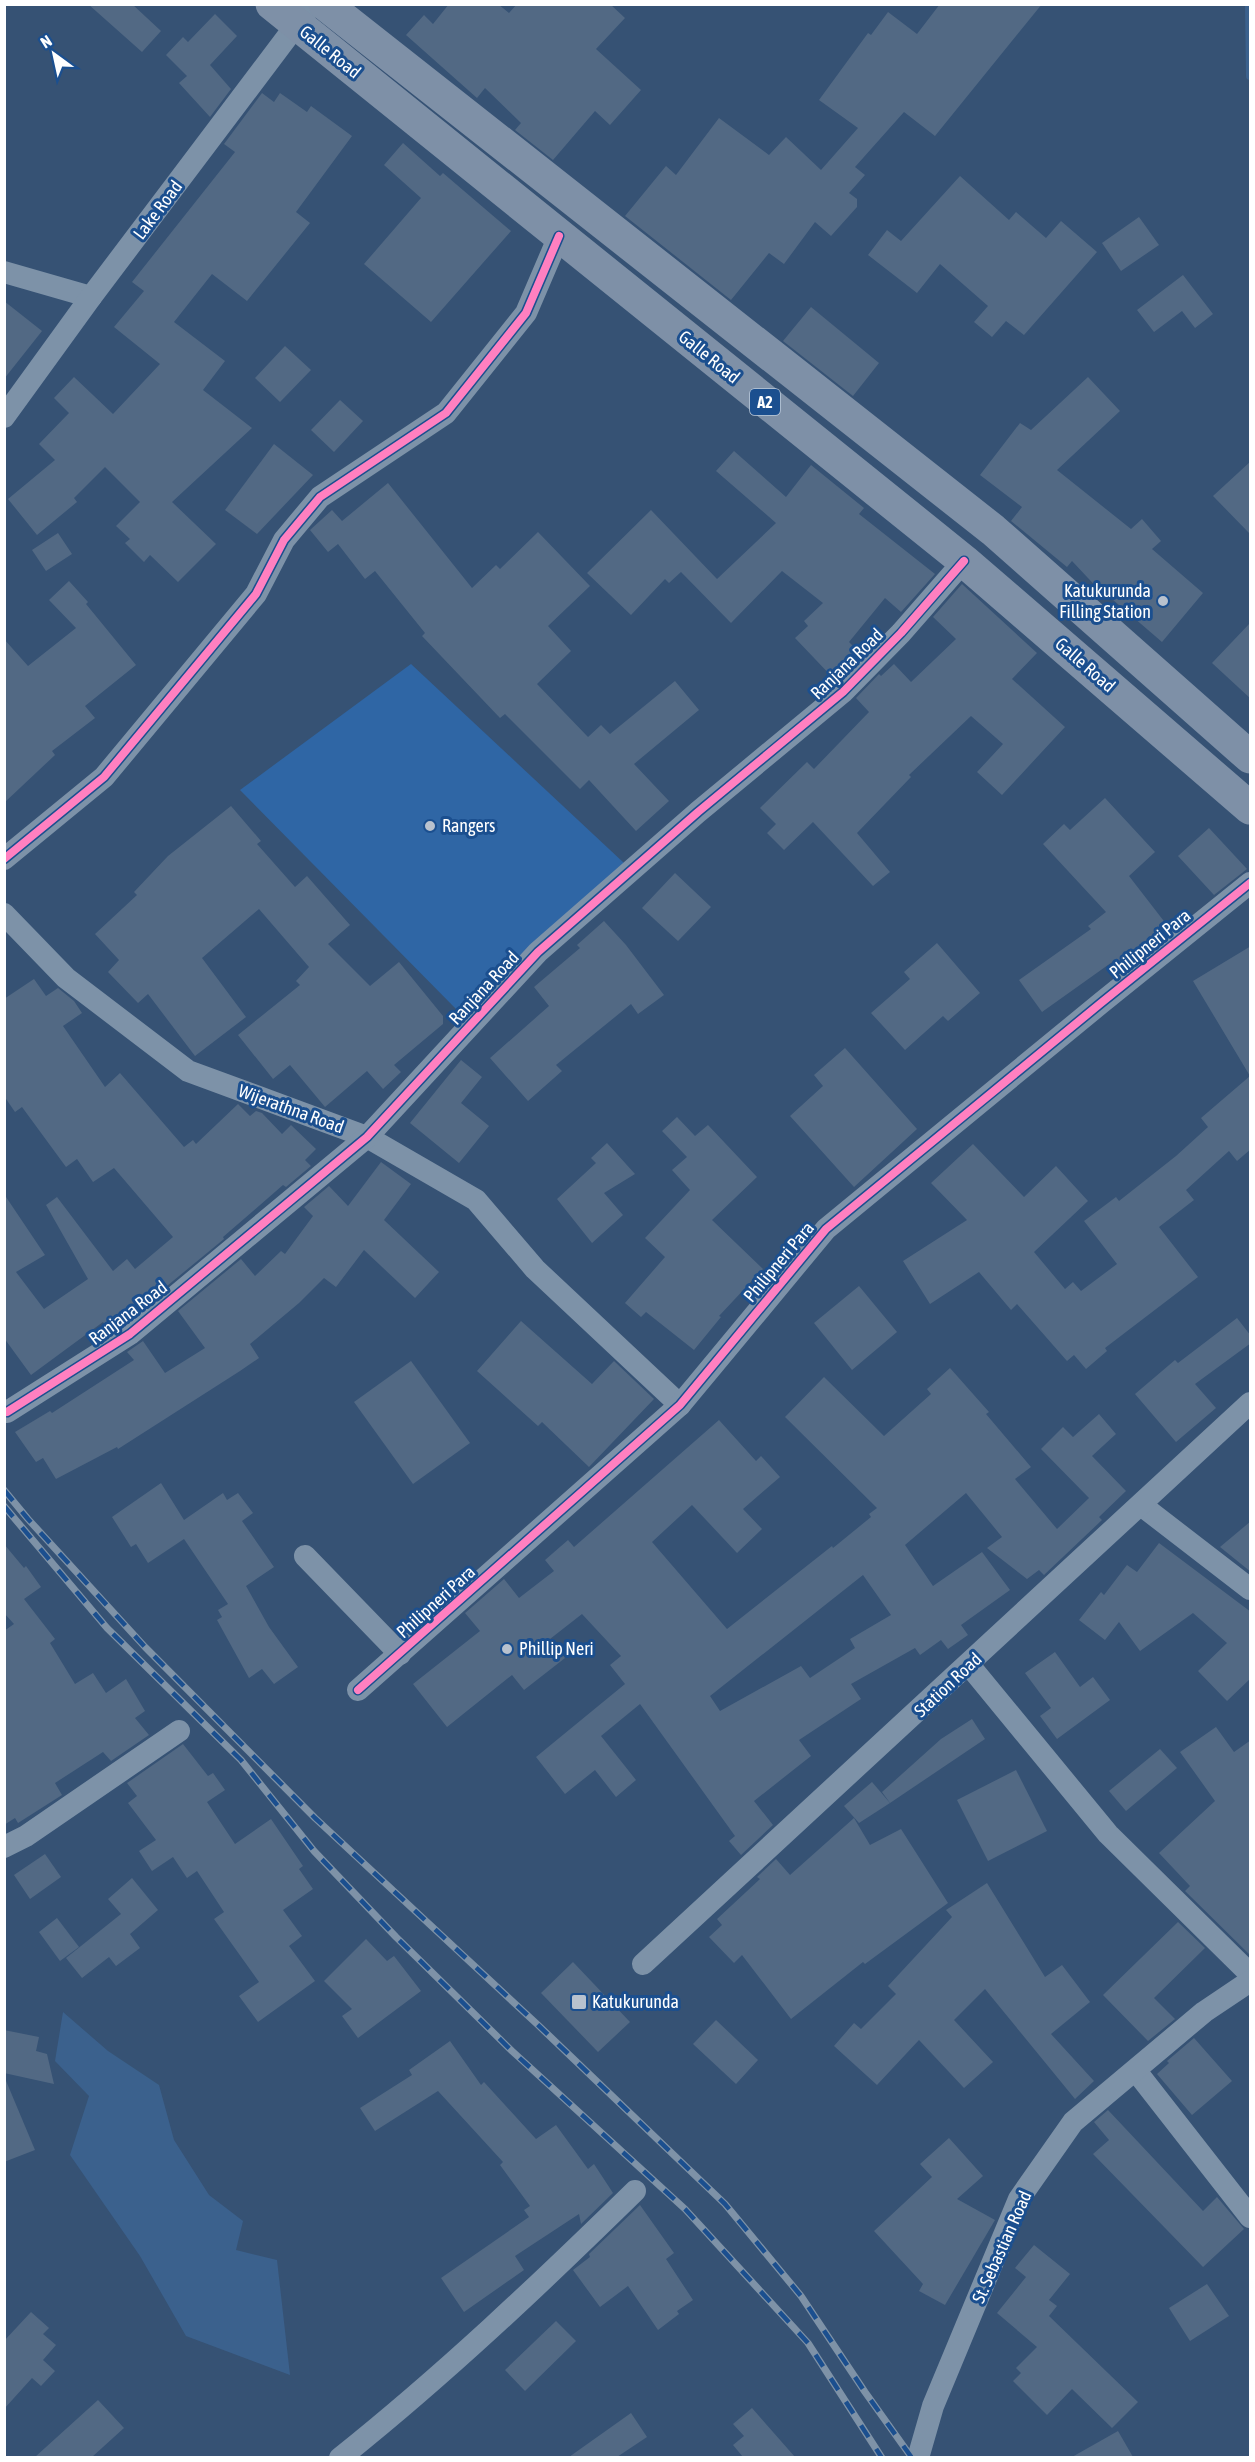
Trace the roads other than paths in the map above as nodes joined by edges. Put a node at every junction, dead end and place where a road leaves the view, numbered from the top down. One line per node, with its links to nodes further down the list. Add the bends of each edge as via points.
1 (325, 4): 8 (highway, Galle Road / A2, via 993,530)
2 (293, 11): 3 (highway, Galle Road / A2); 5 (street, Lake Road)
3 (559, 236): 7 (highway, Galle Road / A2); 12 (street, via 526,313 446,413 320,497 284,540 256,594 104,777)
4 (4, 272): 5 (street)
5 (91, 297): 6 (street, Lake Road)
6 (4, 417)
7 (964, 561): 9 (highway, Galle Road / A2); 15 (street, Ranjana Road, via 843,692 538,952)
8 (1130, 649): 9 (highway); 10 (highway, Galle Road / A2)
9 (1102, 680): 11 (highway, Galle Road / A2)
10 (1251, 757)
11 (1251, 808)
12 (4, 859)
13 (1251, 883): 17 (street, Philipneri Para, via 826,1229)
14 (4, 914): 15 (street, Wijerathna Road, via 66,978 188,1071)
15 (367, 1137): 17 (street, Wijerathna Road, via 476,1200 535,1269); 18 (street, Ranjana Road, via 130,1334)
16 (1251, 1403): 19 (street, Station Road)
17 (680, 1405): 22 (street, Philipneri Para)
18 (7, 1412)
19 (1141, 1505): 21 (street); 23 (street, Station Road)
20 (305, 1556): 22 (street)
21 (1251, 1589)
22 (400, 1654): 24 (street, Philipneri Para)
23 (969, 1665): 27 (street, Station Road); 28 (street, via 1108,1834)
24 (358, 1690)
25 (178, 1731): 26 (street, via 26,1836)
26 (4, 1847)
27 (643, 1964)
28 (1251, 1974)
29 (1251, 1981): 30 (street, St. Sebastian Road, via 1204,2012)
30 (1136, 2071): 32 (street); 34 (street, St. Sebastian Road, via 1073,2122 1019,2199 933,2406)
31 (635, 2191): 33 (street, via 546,2279)
32 (1251, 2217)
33 (340, 2457)
34 (918, 2457)

